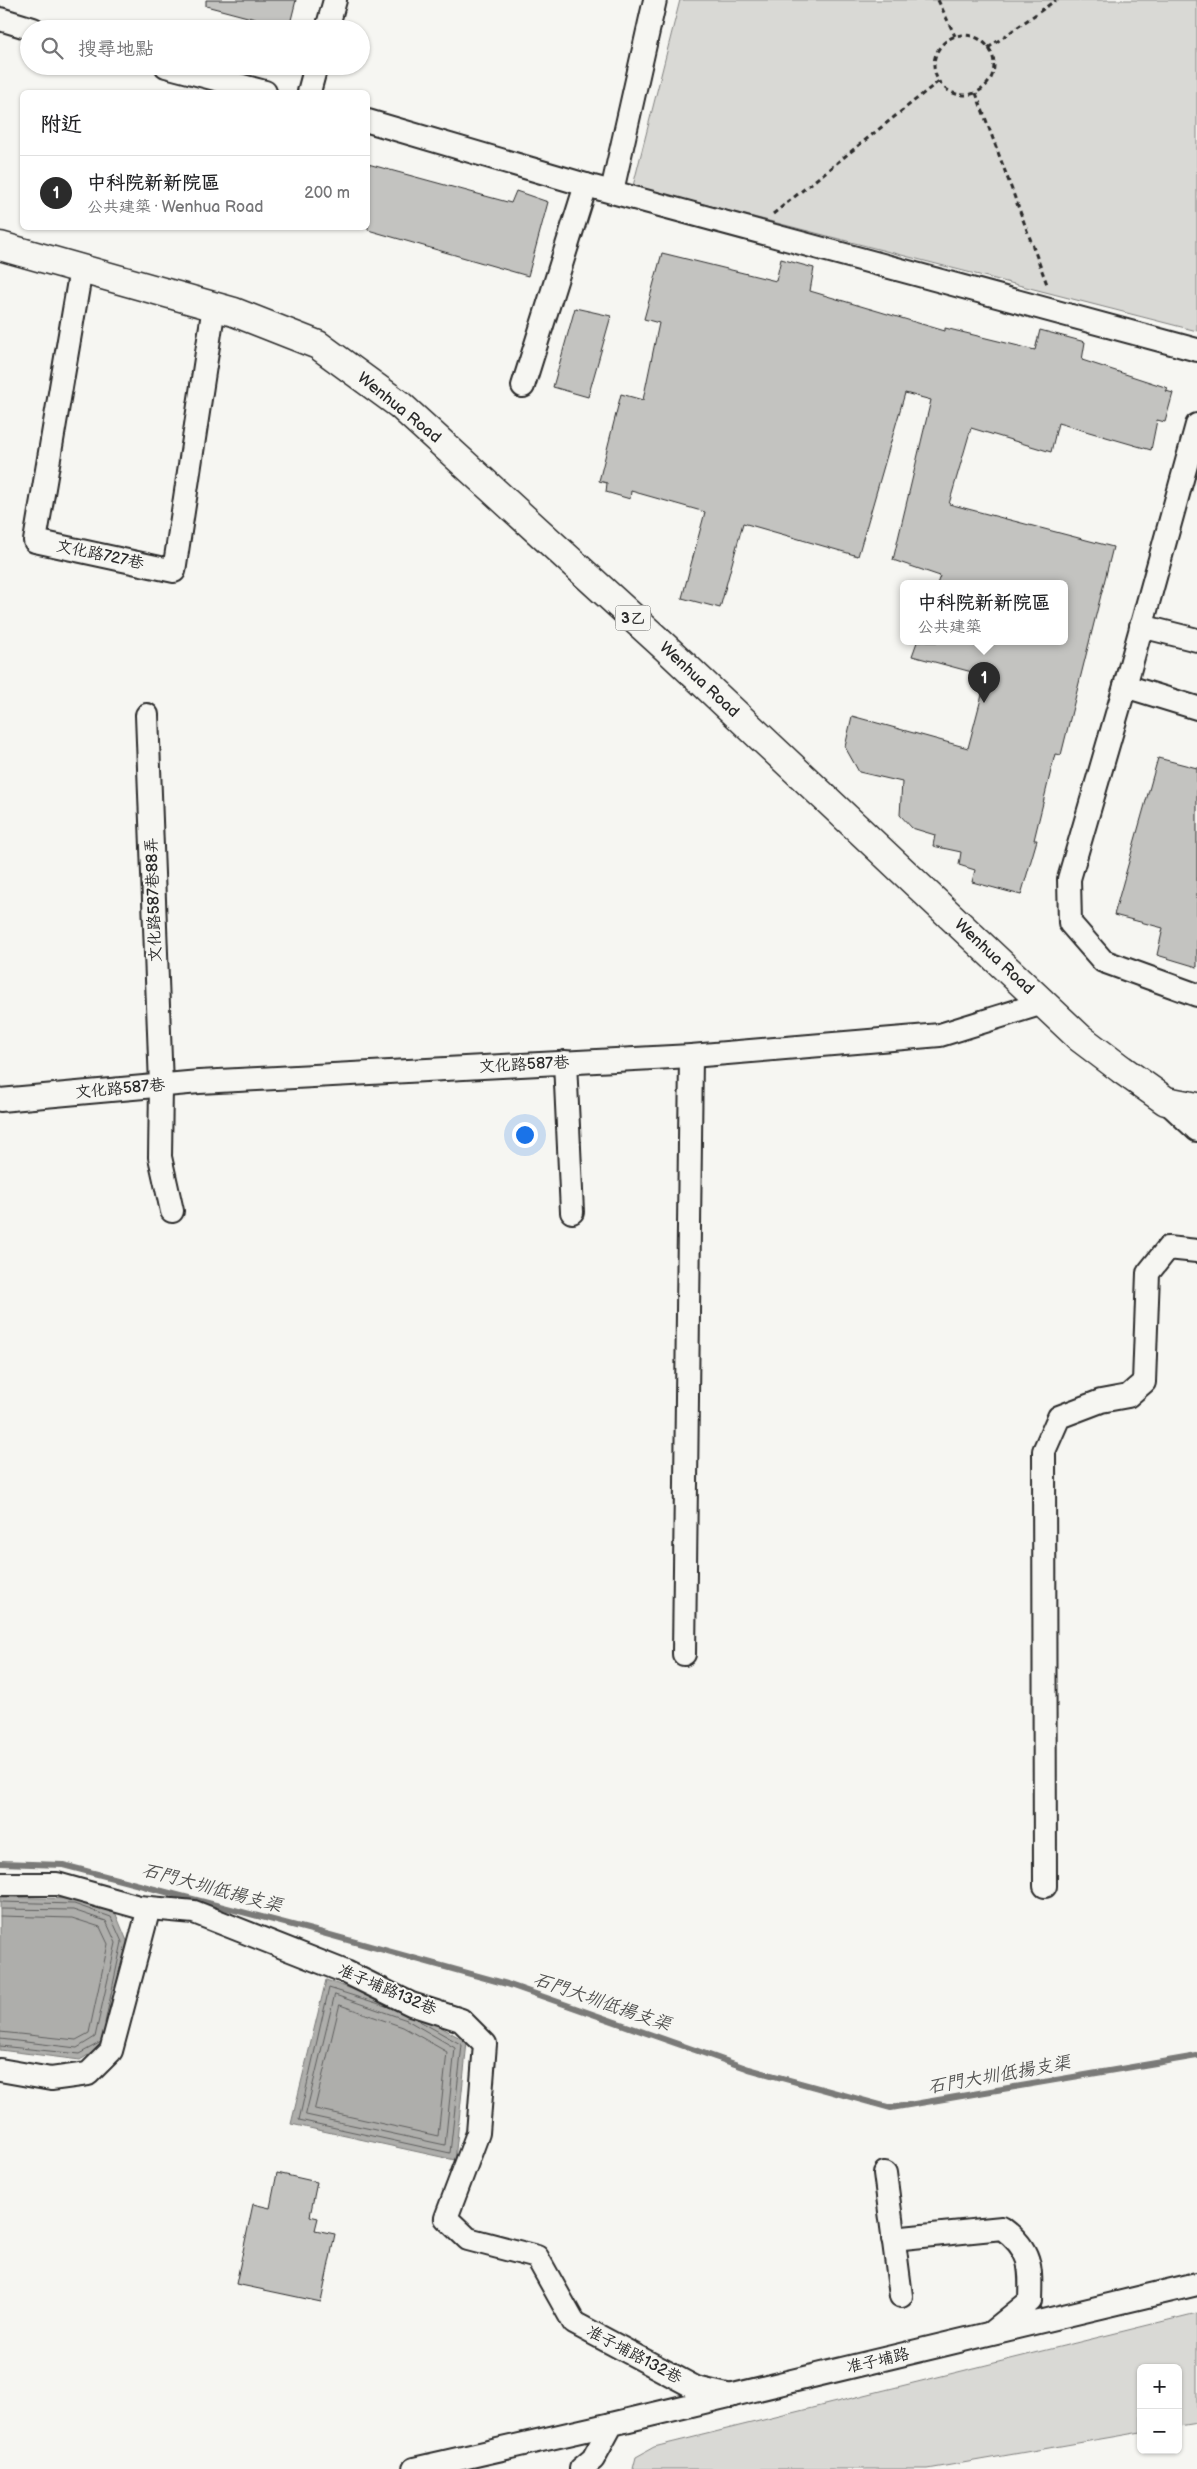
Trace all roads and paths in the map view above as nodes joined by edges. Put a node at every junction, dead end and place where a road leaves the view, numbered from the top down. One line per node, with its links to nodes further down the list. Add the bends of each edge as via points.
1 (335, 0): 6 (lane)
2 (655, 0): 19 (lane)
3 (938, 0): 8 (path)
4 (1056, 0): 9 (path)
5 (0, 19): 7 (lane)
6 (329, 20)
7 (20, 25)
8 (955, 36): 9 (path, via 974,37); 12 (path, via 940,46 936,55 935,73)
9 (988, 48): 16 (path, via 994,60 994,70 984,88)
10 (188, 75): 13 (lane)
11 (314, 75): 15 (lane)
12 (939, 81): 16 (path, via 955,94); 20 (path)
13 (217, 87): 14 (lane)
14 (246, 90)
15 (310, 90)
16 (976, 93): 24 (path)
17 (370, 122): 18 (lane)
18 (586, 185): 19 (lane); 26 (lane)
19 (612, 191): 20 (lane)
20 (753, 230): 24 (lane)
21 (0, 246): 22 (main road, Wenhua Road / 3乙)
22 (81, 269): 23 (main road, Wenhua Road / 3乙); 23 (lane, 文化路727巷, via 34,541 174,571)
23 (214, 306): 34 (main road, Wenhua Road / 3乙, via 318,345 400,405 665,647)
24 (1058, 312): 25 (lane)
25 (1197, 350)
26 (523, 386)
27 (1197, 424): 28 (lane)
28 (1141, 626): 29 (lane); 30 (lane)
29 (1197, 640)
30 (1125, 686): 31 (lane); 33 (lane, via 1069,879 1070,923 1103,961)
31 (1197, 708)
32 (147, 714): 37 (lane, 文化路587巷88弄)
33 (1197, 996)
34 (1043, 1003): 35 (lane, 文化路587巷, via 940,1035); 39 (main road, Wenhua Road / 3乙, via 1080,1038)
35 (691, 1056): 36 (lane, 文化路587巷); 45 (lane)
36 (565, 1062): 37 (lane, 文化路587巷); 43 (lane)
37 (160, 1085): 38 (lane, 文化路587巷); 42 (lane, 文化路587巷88弄, via 160,1157)
38 (0, 1100)
39 (1166, 1100): 40 (main road, Wenhua Road / 3乙); 41 (lane)
40 (1197, 1107)
41 (1197, 1130)
42 (172, 1211)
43 (572, 1212)
44 (1197, 1251): 47 (lane, via 1168,1248 1148,1273 1144,1382 1128,1396 1102,1401 1059,1417 1044,1451)
45 (684, 1654)
46 (0, 1884): 48 (lane, 准子埔路132巷, via 57,1884)
47 (1046, 1886)
48 (149, 1908): 49 (lane, via 111,2050 88,2074 51,2079); 55 (lane, 准子埔路132巷, via 194,1912 346,1972 411,2004 461,2020 485,2044 478,2132 446,2218 468,2238 537,2257 574,2324 696,2388)
49 (0, 2070)
50 (885, 2173): 51 (lane)
51 (893, 2238): 53 (lane); 54 (lane, via 1002,2228 1016,2238 1031,2266 1030,2301)
52 (1197, 2284): 54 (lane, 准子埔路)
53 (901, 2296)
54 (989, 2335): 55 (lane, 准子埔路)
55 (731, 2396): 56 (lane, 准子埔路)
56 (612, 2424): 57 (lane, 准子埔路); 58 (lane, via 593,2459)
57 (414, 2469)
58 (581, 2469)

